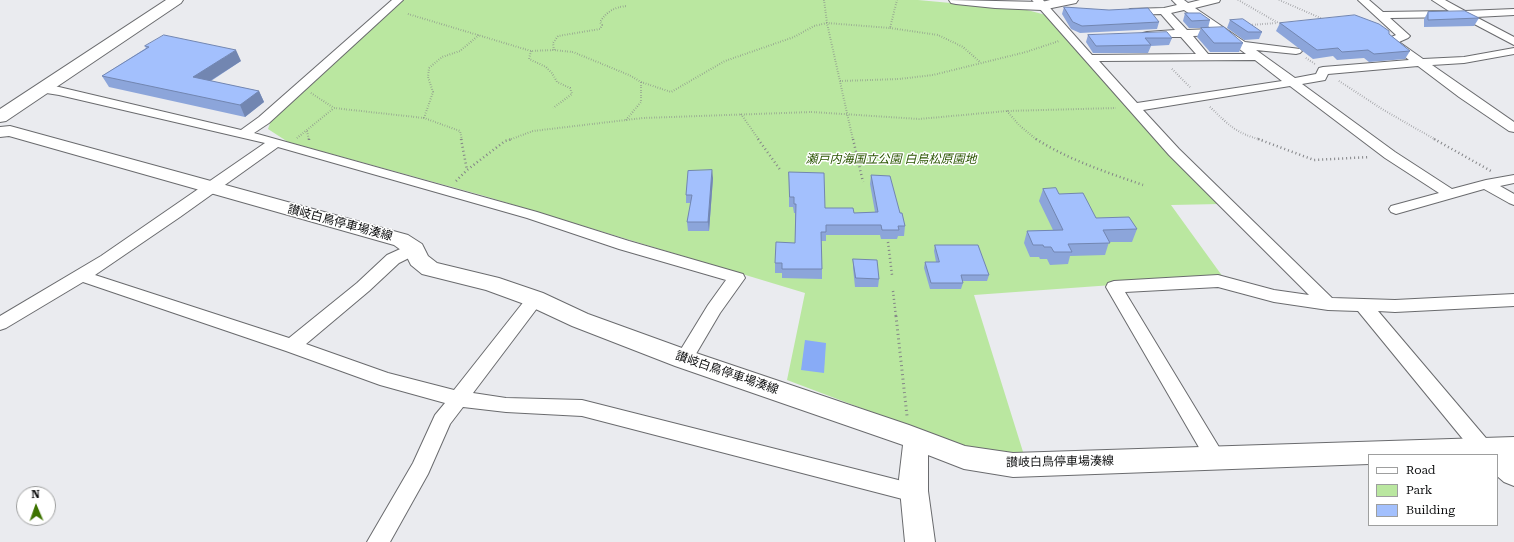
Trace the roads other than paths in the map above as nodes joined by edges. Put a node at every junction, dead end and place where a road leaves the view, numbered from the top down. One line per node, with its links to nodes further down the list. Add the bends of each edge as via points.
1 (176, 0): 30 (main road)
2 (398, 0): 35 (street, via 264,120)
3 (956, 0): 8 (main road, via 996,4)
4 (1177, 0): 10 (street)
5 (1215, 0): 10 (street)
6 (1363, 0): 15 (street)
7 (1437, 0): 14 (street)
8 (1040, 3): 9 (main road); 20 (street)
9 (1073, 5)
10 (1187, 7): 11 (street); 16 (street)
11 (1164, 11): 12 (street); 17 (street)
12 (1118, 12)
13 (1514, 12): 14 (street)
14 (1462, 14): 15 (street); 21 (street)
15 (1380, 15): 28 (street, via 1404,36 1391,41)
16 (1222, 32): 17 (street); 22 (street)
17 (1185, 34): 18 (street); 25 (street)
18 (1138, 35)
19 (1086, 37): 20 (street)
20 (1071, 38): 27 (street)
21 (1514, 42)
22 (1242, 45): 23 (street); 26 (street)
23 (1296, 51)
24 (1514, 51): 28 (street, via 1464,60)
25 (1205, 57): 26 (street); 27 (street)
26 (1258, 57): 29 (street)
27 (1090, 58): 31 (street)
28 (1419, 63): 29 (street, via 1323,71 1321,77); 33 (street)
29 (1292, 82): 31 (street, via 1202,99); 40 (street, via 1390,156)
30 (44, 89): 32 (main road); 35 (street)
31 (1135, 107): 47 (street, via 1174,152)
32 (0, 117)
33 (1514, 128)
34 (0, 132): 39 (main road, 讃岐白鳥停車場湊線, via 10,132)
35 (244, 134): 36 (street)
36 (280, 144): 39 (street); 51 (street, via 532,215 737,278 714,309)
37 (1509, 180): 38 (street)
38 (1486, 184): 40 (street); 41 (street)
39 (211, 188): 43 (main road, 讃岐白鳥停車場湊線, via 401,240); 44 (street)
40 (1449, 193): 42 (street)
41 (1514, 200)
42 (1396, 209)
43 (414, 249): 45 (main road, 讃岐白鳥停車場湊線, via 419,260 430,269 491,283); 50 (street, via 393,259)
44 (81, 276): 49 (street); 50 (street)
45 (535, 299): 51 (main road, 讃岐白鳥停車場湊線, via 580,320); 52 (street)
46 (1514, 300): 48 (street, via 1395,306)
47 (1328, 304): 48 (street); 58 (street, via 1274,296 1218,281 1114,288)
48 (1363, 305): 55 (street)
49 (0, 324)
50 (292, 346): 52 (street, via 386,380)
51 (684, 359): 53 (main road, 讃岐白鳥停車場湊線)
52 (459, 399): 61 (street, via 506,406 582,408); 62 (street, via 442,420 421,468)
53 (913, 438): 58 (main road, 讃岐白鳥停車場湊線, via 964,457 1013,465); 61 (main road)
54 (1514, 448): 56 (main road, 讃岐白鳥停車場湊線)
55 (1490, 454)
56 (1494, 454)
57 (1368, 456): 58 (main road, 讃岐白鳥停車場湊線)
58 (1215, 457)
59 (1498, 461): 60 (main road)
60 (1514, 474)
61 (914, 493): 63 (main road)
62 (378, 542)
63 (920, 542)

